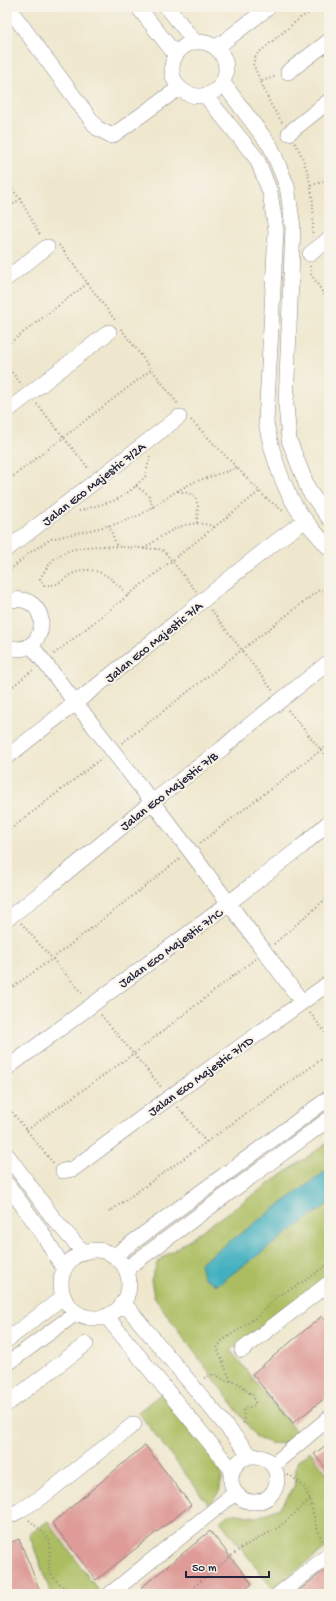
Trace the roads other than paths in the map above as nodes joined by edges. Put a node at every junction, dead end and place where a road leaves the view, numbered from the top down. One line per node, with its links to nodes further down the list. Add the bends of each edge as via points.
1 (8, 7): 11 (street, via 97,128 112,136)
2 (138, 7): 8 (street)
3 (167, 7): 5 (street)
4 (269, 7): 7 (street)
5 (194, 41): 7 (street, via 210,43); 8 (street, via 180,48)
6 (329, 41): 9 (street)
7 (217, 47): 10 (street, via 227,68)
8 (175, 54): 11 (street, via 171,72)
9 (288, 72)
10 (223, 83): 12 (street); 22 (street, via 271,147 287,186 293,227 286,404 289,440 309,491)
11 (179, 88): 12 (street, via 187,94)
12 (205, 96): 24 (street, via 257,159 270,192 276,231 266,424 283,483 297,508)
13 (329, 101): 14 (street)
14 (289, 133)
15 (329, 239): 17 (street)
16 (47, 247): 18 (street)
17 (310, 254)
18 (7, 278)
19 (109, 332): 20 (street)
20 (7, 411)
21 (181, 414): 25 (street, Jalan Eco Majestic 7/2A)
22 (329, 518)
23 (299, 525): 30 (street, Jalan Eco Majestic 7/A, via 243,566 204,601)
24 (329, 548)
25 (7, 549)
26 (7, 601): 27 (street, via 15,599 31,603 41,616 39,635)
27 (31, 644): 28 (street, via 20,649); 30 (street)
28 (7, 647)
29 (329, 662): 32 (street, Jalan Eco Majestic 7/B)
30 (76, 704): 31 (street, Jalan Eco Majestic 7/A); 32 (street)
31 (7, 757)
32 (152, 802): 34 (street); 35 (street, Jalan Eco Majestic 7/B)
33 (329, 822): 34 (street, Jalan Eco Majestic 7/1C)
34 (228, 903): 37 (street); 38 (street, Jalan Eco Majestic 7/1C)
35 (10, 916)
36 (329, 983): 37 (street, Jalan Eco Majestic 7/1D)
37 (302, 1002): 42 (street, Jalan Eco Majestic 7/1D)
38 (7, 1068)
39 (329, 1098): 45 (street)
40 (329, 1118): 47 (street)
41 (7, 1155): 44 (street, via 54,1219)
42 (68, 1170)
43 (7, 1184): 46 (street, via 41,1231)
44 (83, 1252): 45 (street, via 99,1251); 46 (street)
45 (114, 1256): 47 (street)
46 (64, 1269): 49 (street, via 60,1288)
47 (126, 1270): 50 (street, via 129,1280)
48 (329, 1283): 55 (street)
49 (63, 1297): 51 (street); 53 (street)
50 (124, 1302): 52 (street); 60 (street)
51 (76, 1313): 52 (street, via 96,1318); 56 (street)
52 (106, 1316): 61 (street)
53 (7, 1340)
54 (86, 1344): 57 (street)
55 (242, 1350)
56 (7, 1364)
57 (7, 1404)
58 (329, 1418): 62 (street)
59 (134, 1424): 64 (street, via 42,1497)
60 (251, 1456): 61 (street, via 240,1460); 62 (street, via 264,1457)
61 (232, 1470): 63 (street, via 231,1482)
62 (275, 1470): 63 (street, via 276,1488 273,1494 263,1501 251,1502)
63 (235, 1493): 66 (street)
64 (13, 1514)
65 (328, 1552): 67 (street)
66 (110, 1594)
67 (279, 1594)

